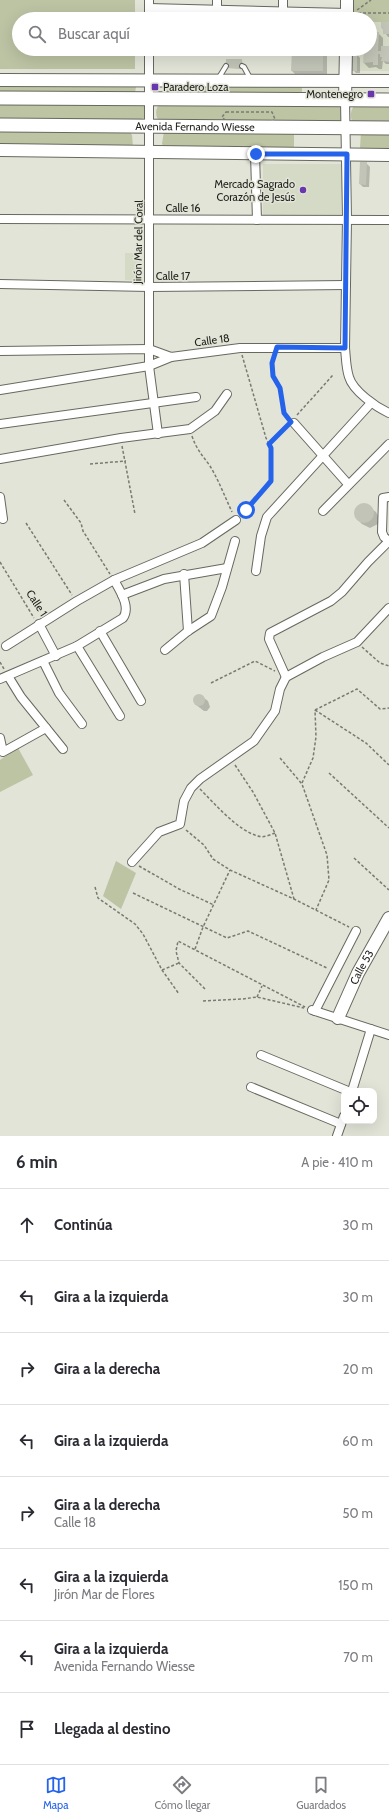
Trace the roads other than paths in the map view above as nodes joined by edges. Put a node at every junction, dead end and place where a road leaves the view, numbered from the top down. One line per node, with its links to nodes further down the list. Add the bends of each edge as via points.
1 (217, 0): 5 (street)
2 (283, 0): 6 (street)
3 (347, 0): 8 (main road)
4 (149, 4): 5 (street)
5 (217, 10): 6 (street)
6 (283, 11): 7 (street)
7 (296, 12)
8 (347, 12)
9 (149, 56): 16 (street, Jirón Mar del Coral)
10 (346, 56): 14 (main road)
11 (226, 66): 17 (lane)
12 (242, 66): 18 (lane)
13 (0, 80): 16 (main road)
14 (345, 80): 15 (main road); 18 (main road); 21 (main road)
15 (389, 80)
16 (149, 81): 17 (main road); 20 (street, Jirón Mar del Coral)
17 (217, 81): 18 (main road)
18 (251, 81)
19 (0, 98): 20 (main road)
20 (149, 99): 21 (main road); 24 (street, Jirón Mar del Coral)
21 (345, 100): 22 (main road); 25 (street)
22 (389, 100)
23 (0, 125): 24 (main road, Avenida Fernando Wiesse)
24 (149, 125): 25 (main road, Avenida Fernando Wiesse); 28 (street, Jirón Mar del Coral)
25 (346, 128): 26 (main road, Avenida Fernando Wiesse); 30 (street)
26 (389, 128)
27 (0, 150): 28 (main road)
28 (150, 152): 29 (main road); 33 (street, Jirón Mar del Coral)
29 (256, 154): 30 (main road); 35 (street)
30 (347, 154): 31 (main road); 34 (street)
31 (389, 155)
32 (0, 219): 33 (street, Calle 16)
33 (150, 219): 35 (street, Calle 16); 39 (street, Jirón Mar del Coral)
34 (347, 219): 35 (street, Calle 16); 36 (street, Calle 16); 38 (street)
35 (257, 220)
36 (389, 220)
37 (0, 284): 39 (street, Calle 17)
38 (346, 285): 39 (street, Calle 17); 40 (street)
39 (149, 287): 41 (street, Jirón Mar del Coral)
40 (345, 348): 43 (street, Calle 18, via 240,348); 49 (street, via 349,379)
41 (149, 349): 42 (street, Calle 18); 43 (street, Calle 18); 44 (street, Jirón Mar del Coral)
42 (0, 350)
43 (171, 357): 44 (street)
44 (149, 366): 45 (street); 48 (street, Jirón Mar del Coral)
45 (0, 390)
46 (227, 394): 53 (street, via 215,411 190,429)
47 (196, 397): 48 (street)
48 (154, 401): 52 (street); 53 (street, Jirón Mar del Coral)
49 (371, 403): 50 (street); 55 (street)
50 (389, 412)
51 (292, 420): 55 (street)
52 (0, 424)
53 (158, 434): 56 (street)
54 (389, 444): 57 (street)
55 (323, 457): 57 (street); 66 (street, via 267,517 261,536)
56 (0, 459)
57 (348, 484): 60 (street)
58 (0, 497): 61 (street)
59 (389, 497): 63 (street, via 383,498 382,532)
60 (323, 511)
61 (3, 519)
62 (236, 520): 68 (street, via 202,543)
63 (389, 541): 80 (street, via 331,601 270,633 269,639)
64 (235, 542): 65 (street)
65 (227, 568): 67 (street); 73 (street, via 211,616)
66 (256, 571)
67 (184, 574): 69 (street); 73 (street)
68 (114, 580): 69 (street); 71 (street)
69 (122, 595): 72 (street, via 126,613 123,618)
70 (389, 608): 80 (street, via 357,642 322,657)
71 (39, 624): 74 (street); 77 (street, Calle 1)
72 (100, 631): 75 (street); 81 (street)
73 (188, 631): 76 (street)
74 (6, 646)
75 (76, 646): 77 (street); 82 (street)
76 (164, 650)
77 (56, 656): 78 (street)
78 (43, 660): 79 (street); 83 (street, via 59,693)
79 (4, 677): 84 (street)
80 (286, 677): 87 (street, via 280,688 275,711 254,741 200,779 184,801 180,824 159,832)
81 (140, 701)
82 (120, 716)
83 (82, 724)
84 (46, 728): 85 (street, via 3,752); 86 (street)
85 (0, 738)
86 (63, 749)
87 (132, 862)
88 (389, 918): 90 (main road, Calle 53, via 358,973)
89 (356, 931): 90 (street, via 313,1010)
90 (338, 1018): 91 (street)
91 (371, 1029): 92 (street); 96 (street)
92 (389, 1035)
93 (261, 1055): 95 (street)
94 (251, 1087): 97 (street)
95 (341, 1088)
96 (353, 1088)
97 (341, 1124): 98 (street)
98 (338, 1136)

